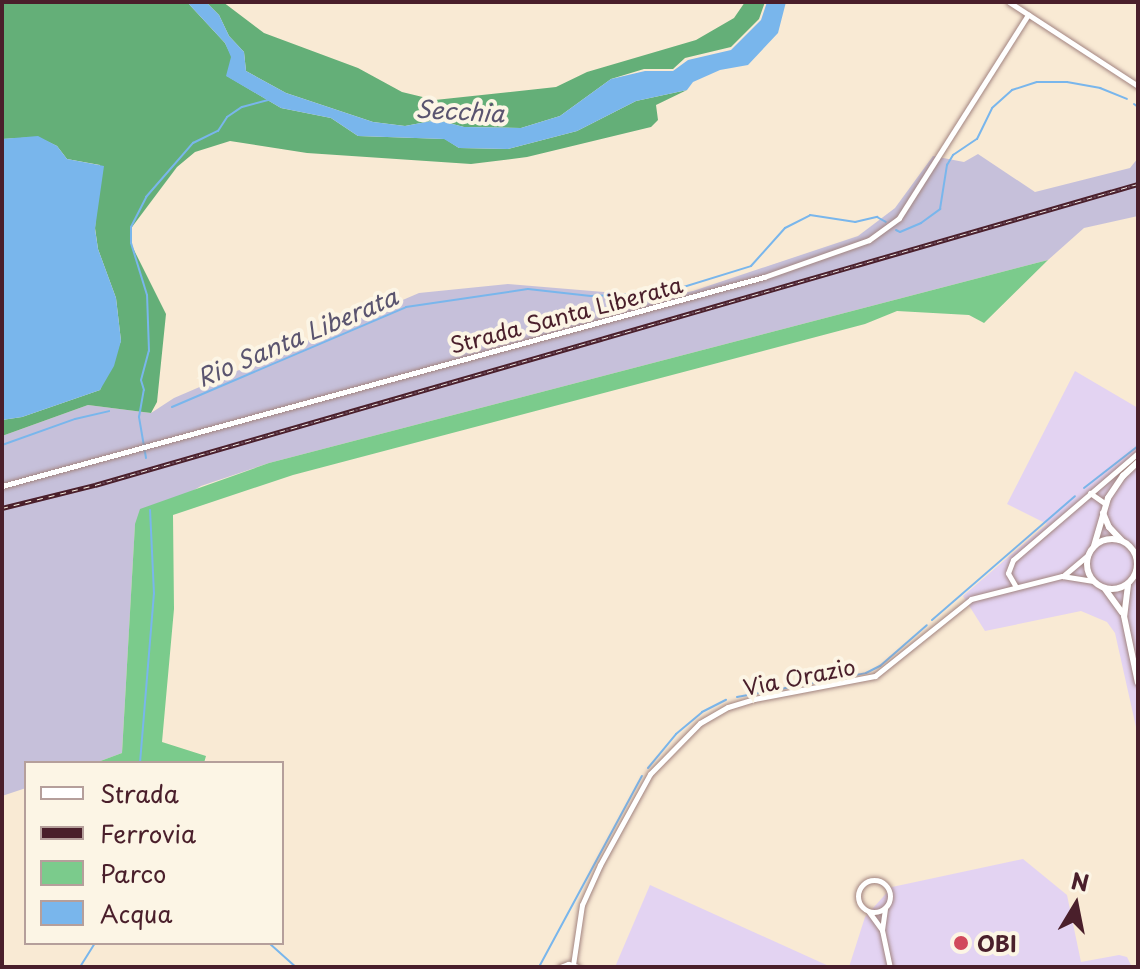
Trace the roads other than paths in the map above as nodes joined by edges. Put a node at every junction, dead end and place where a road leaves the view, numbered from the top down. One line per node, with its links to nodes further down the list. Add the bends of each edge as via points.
1 (1009, 2): 2 (street)
2 (1028, 15): 3 (street); 6 (street, Strada Santa Liberata, via 899,218 876,236 764,277)
3 (1138, 86)
4 (1138, 453): 7 (street)
5 (1138, 462): 8 (street)
6 (2, 486)
7 (1090, 493): 8 (street); 16 (street, via 1010,563 1008,576)
8 (1106, 504): 9 (street)
9 (1103, 513): 10 (street); 11 (street)
10 (1122, 541): 11 (street, via 1110,539); 15 (street, via 1133,550 1137,563)
11 (1094, 546): 12 (street)
12 (1088, 555): 13 (street, Via Orazio); 14 (street)
13 (1062, 576): 14 (street, Via Orazio); 16 (street, Via Orazio)
14 (1092, 581): 17 (street)
15 (1128, 584): 17 (street); 18 (street)
16 (1017, 587): 23 (street, Via Orazio, via 963,603 875,676 754,699 719,711 693,729 650,774 590,884 582,905)
17 (1105, 589): 18 (street)
18 (1124, 616): 19 (street)
19 (1138, 683)
20 (885, 908): 21 (street); 21 (street, via 888,888 870,880 858,895); 22 (street)
21 (868, 911): 22 (street)
22 (882, 930): 25 (street)
23 (576, 966): 24 (street)
24 (560, 967)
25 (890, 967)

